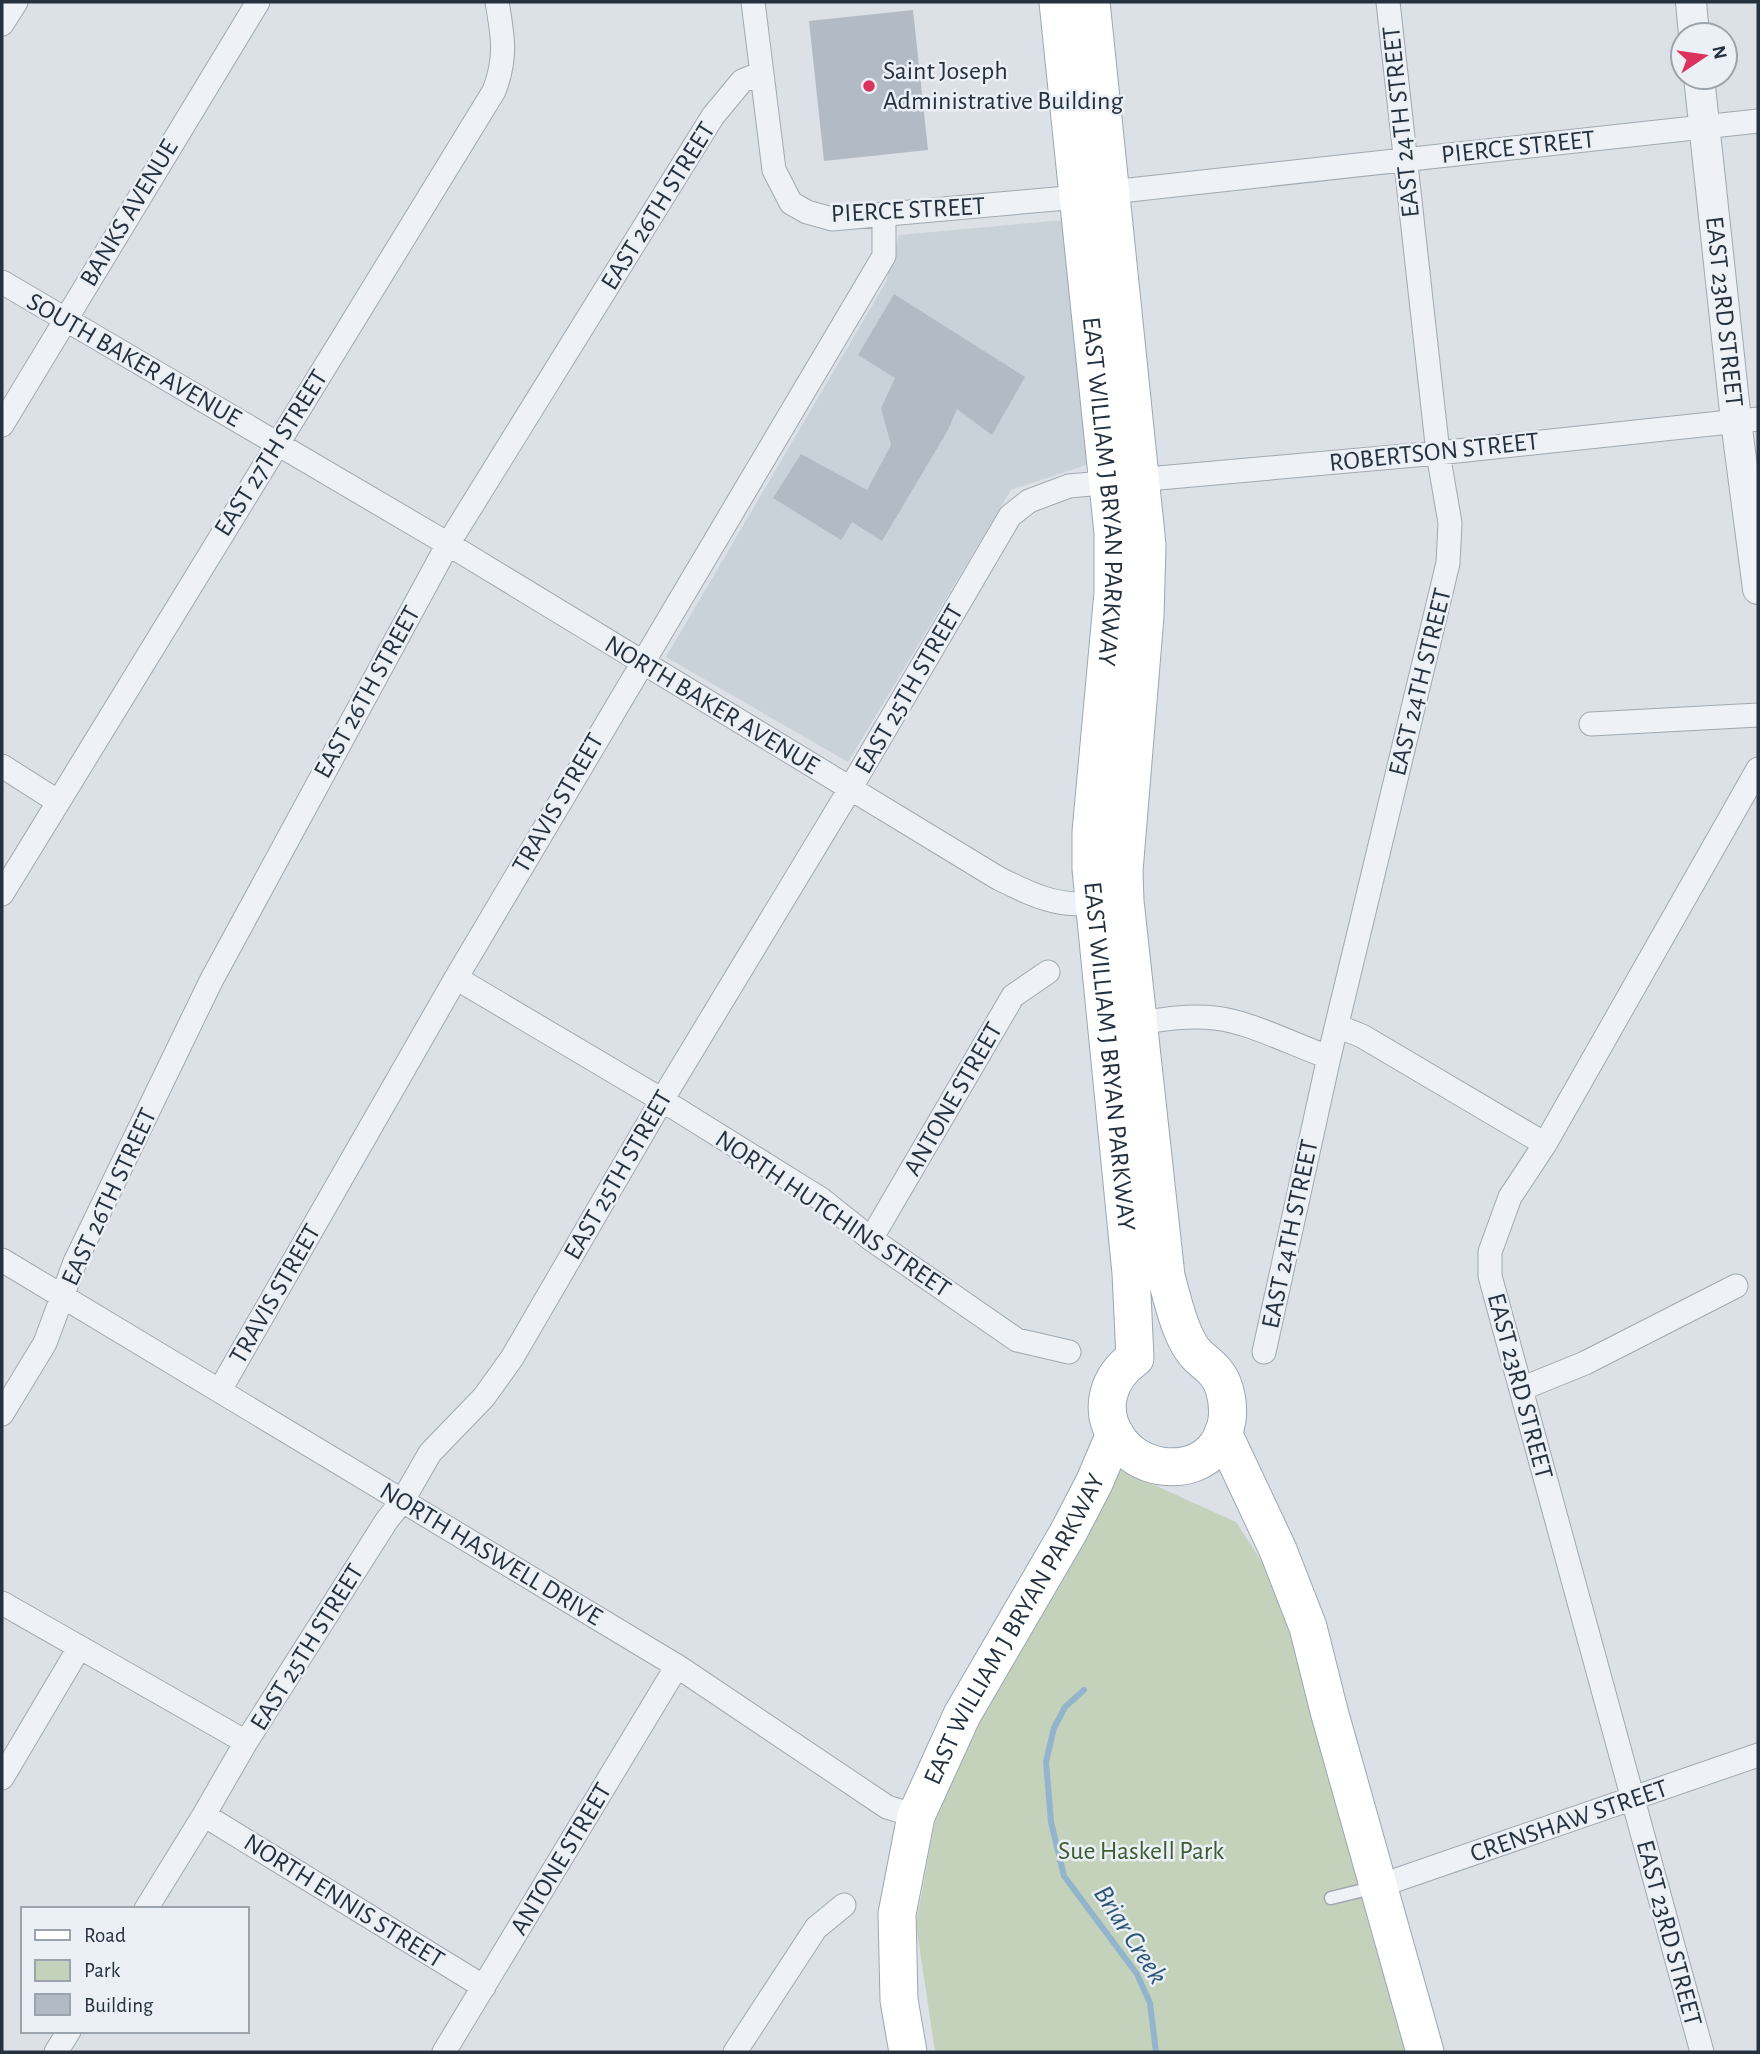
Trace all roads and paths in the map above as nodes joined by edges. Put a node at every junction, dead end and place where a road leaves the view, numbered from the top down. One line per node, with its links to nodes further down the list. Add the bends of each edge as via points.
1 (258, 2): 17 (street, BANKS AVENUE)
2 (497, 2): 20 (street, EAST 27TH STREET, via 504,46 494,91)
3 (753, 2): 9 (street)
4 (1058, 2): 14 (main road, EAST WILLIAM J BRYAN PARKWAY)
5 (1091, 2): 14 (main road, EAST WILLIAM J BRYAN PARKWAY)
6 (1388, 2): 13 (street, EAST 24TH STREET)
7 (1691, 2): 8 (street)
8 (1693, 21)
9 (761, 73): 15 (street, PIERCE STREET, via 774,170 792,203 832,219); 23 (street, EAST 26TH STREET, via 742,81 713,116)
10 (1700, 91): 12 (street, EAST 23RD STREET)
11 (1758, 121): 12 (street, PIERCE STREET)
12 (1703, 126): 13 (street, PIERCE STREET); 18 (street, EAST 23RD STREET)
13 (1405, 159): 14 (street, PIERCE STREET); 21 (street, EAST 24TH STREET)
14 (1095, 195): 15 (street, PIERCE STREET); 22 (main road, EAST WILLIAM J BRYAN PARKWAY)
15 (884, 215): 25 (street, TRAVIS STREET, via 884,256)
16 (2, 282): 17 (street, SOUTH BAKER AVENUE)
17 (64, 321): 19 (street, BANKS AVENUE); 20 (street, SOUTH BAKER AVENUE)
18 (1747, 420): 21 (street, ROBERTSON STREET); 24 (street, EAST 23RD STREET)
19 (2, 425)
20 (278, 444): 23 (street, SOUTH BAKER AVENUE); 31 (street, EAST 27TH STREET)
21 (1438, 453): 22 (street, ROBERTSON STREET); 37 (street, EAST 24TH STREET, via 1450,523 1448,564)
22 (1125, 481): 30 (street, EAST 25TH STREET, via 1069,486 1029,501 1010,516); 33 (main road, EAST WILLIAM J BRYAN PARKWAY, via 1091,832); 36 (main road, EAST WILLIAM J BRYAN PARKWAY, via 1147,579 1124,871)
23 (448, 544): 25 (street, NORTH BAKER AVENUE); 44 (street, EAST 26TH STREET, via 211,981)
24 (1758, 589)
25 (641, 662): 30 (street, NORTH BAKER AVENUE); 35 (street, TRAVIS STREET)
26 (1758, 715): 27 (street)
27 (1591, 724)
28 (2, 766): 31 (street)
29 (1758, 769): 40 (street, EAST 23RD STREET)
30 (850, 789): 33 (street, NORTH BAKER AVENUE, via 1040,899); 39 (street, EAST 25TH STREET)
31 (57, 801): 32 (street, EAST 27TH STREET)
32 (2, 894)
33 (1093, 903): 48 (main road, EAST WILLIAM J BRYAN PARKWAY, via 1131,1273)
34 (1048, 972): 41 (street, ANTONE STREET, via 1013,996)
35 (456, 978): 39 (street, NORTH HUTCHINS STREET); 50 (street, TRAVIS STREET)
36 (1139, 1023): 38 (street, via 1218,1018); 47 (main road, EAST WILLIAM J BRYAN PARKWAY, via 1166,1276 1180,1326)
37 (1337, 1026): 38 (street, EAST 24TH STREET); 40 (street, via 1362,1036)
38 (1329, 1057): 46 (street, EAST 24TH STREET)
39 (662, 1100): 41 (street, NORTH HUTCHINS STREET, via 821,1199); 54 (street, EAST 25TH STREET, via 512,1358 484,1397 430,1453)
40 (1545, 1144): 49 (street, EAST 23RD STREET, via 1510,1197 1490,1252 1490,1276)
41 (871, 1239): 45 (street, NORTH HUTCHINS STREET, via 1017,1340)
42 (2, 1259): 44 (street, NORTH HASWELL DRIVE)
43 (1736, 1286): 49 (street, via 1585,1363)
44 (62, 1297): 50 (street, NORTH HASWELL DRIVE); 51 (street, EAST 26TH STREET, via 45,1343)
45 (1069, 1352)
46 (1264, 1352)
47 (1197, 1355): 48 (main road, via 1172,1349); 52 (main road, EAST WILLIAM J BRYAN PARKWAY, via 1213,1367 1224,1388 1228,1412)
48 (1135, 1358): 53 (main road, via 1112,1381 1108,1413)
49 (1521, 1389): 61 (street, EAST 23RD STREET)
50 (220, 1390): 54 (street, NORTH HASWELL DRIVE)
51 (2, 1414)
52 (1223, 1433): 53 (main road, via 1201,1462 1179,1467 1144,1461); 64 (main road, EAST WILLIAM J BRYAN PARKWAY, via 1308,1627)
53 (1115, 1434): 63 (main road, EAST WILLIAM J BRYAN PARKWAY, via 1068,1532 962,1715)
54 (403, 1500): 57 (street, NORTH HASWELL DRIVE); 58 (street, EAST 25TH STREET)
55 (2, 1603): 56 (street)
56 (79, 1648): 58 (street); 60 (street)
57 (677, 1666): 63 (street, NORTH HASWELL DRIVE, via 887,1807); 68 (street, ANTONE STREET)
58 (246, 1742): 62 (street, EAST 25TH STREET)
59 (1758, 1755): 61 (street, CRENSHAW STREET)
60 (2, 1778)
61 (1632, 1799): 64 (street, CRENSHAW STREET); 75 (street, EAST 23RD STREET)
62 (204, 1815): 67 (street, EAST 25TH STREET); 68 (street, NORTH ENNIS STREET)
63 (916, 1816): 73 (main road, EAST WILLIAM J BRYAN PARKWAY, via 897,1914 899,2000)
64 (1379, 1886): 65 (lane); 74 (main road, EAST WILLIAM J BRYAN PARKWAY)
65 (1331, 1898)
66 (844, 1905): 72 (street, via 816,1928)
67 (147, 1907)
68 (484, 1987): 71 (street, ANTONE STREET)
69 (68, 2033): 70 (street)
70 (56, 2052)
71 (444, 2052)
72 (735, 2052)
73 (908, 2052)
74 (1425, 2052)
75 (1702, 2052)

